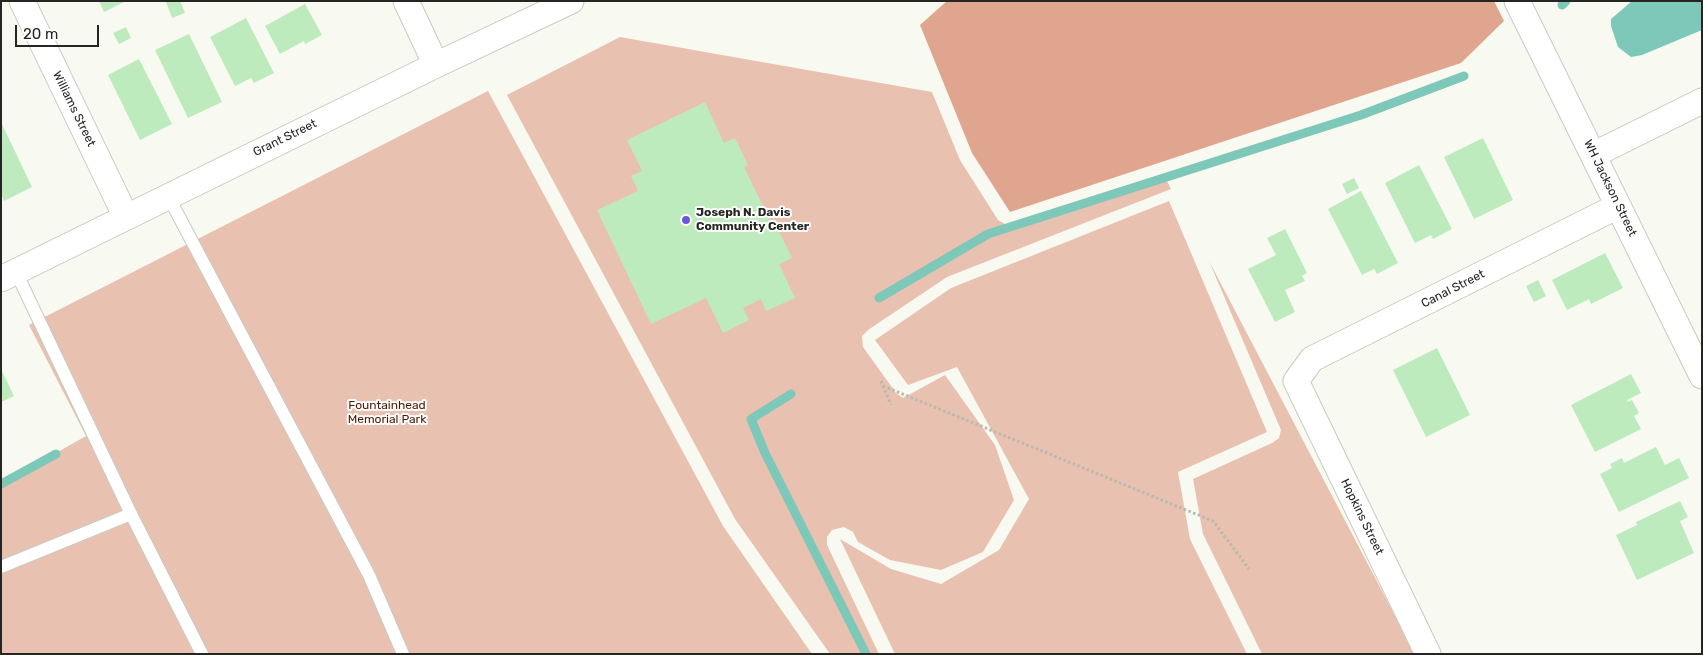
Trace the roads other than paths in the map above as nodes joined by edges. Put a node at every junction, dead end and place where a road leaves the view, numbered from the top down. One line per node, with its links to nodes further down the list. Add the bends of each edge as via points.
1 (22, 1): 10 (street, Williams Street)
2 (406, 1): 5 (street)
3 (571, 1): 5 (street, Grant Street)
4 (1517, 1): 7 (street, WH Jackson Street)
5 (436, 65): 8 (street, Grant Street)
6 (1702, 101): 7 (street)
7 (1593, 155): 9 (street, WH Jackson Street)
8 (168, 196): 10 (street, Grant Street); 17 (lane, via 369,575)
9 (1618, 206): 12 (street, WH Jackson Street); 13 (street, Canal Street, via 1312,359)
10 (126, 217): 11 (street, Grant Street)
11 (8, 276): 14 (lane)
12 (1702, 376)
13 (1296, 381): 18 (street, Hopkins Street)
14 (131, 514): 15 (lane); 16 (lane)
15 (1, 568)
16 (202, 654)
17 (403, 654)
18 (1428, 654)

